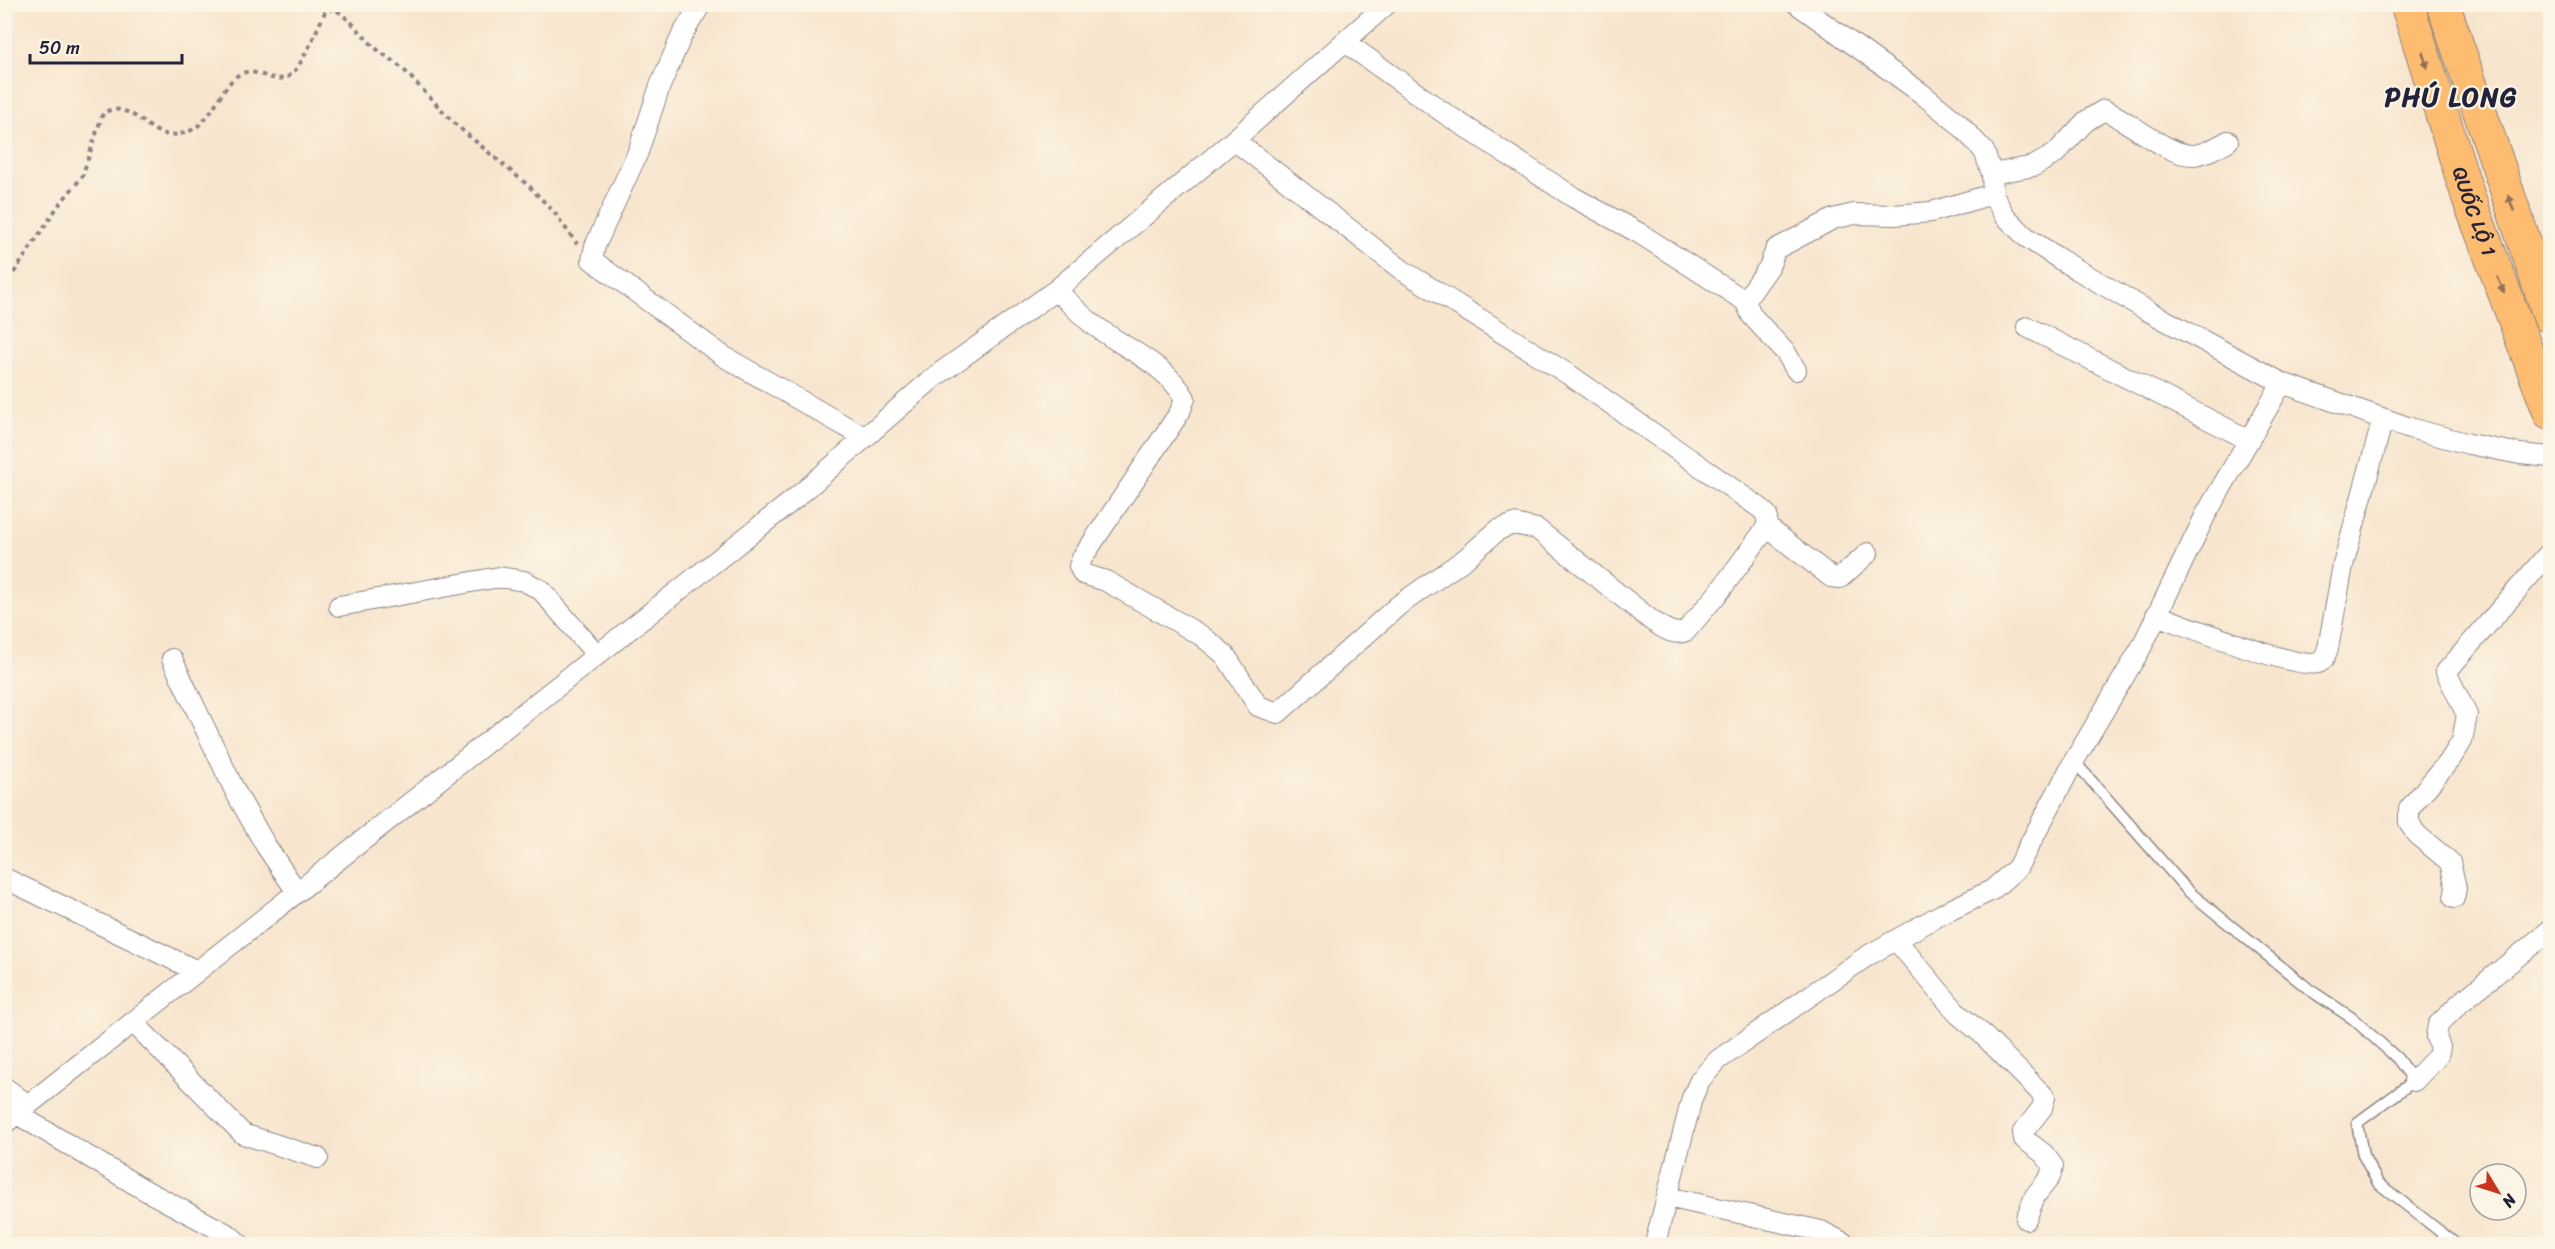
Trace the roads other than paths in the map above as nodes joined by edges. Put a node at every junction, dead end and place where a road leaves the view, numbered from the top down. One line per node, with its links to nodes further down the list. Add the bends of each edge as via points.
1 (701, 4): 19 (street, via 673,56 592,260 723,356)
2 (1387, 4): 6 (street)
3 (1797, 4): 9 (street, via 1959,124 1984,151)
4 (2407, 4): 17 (highway, QUỐC LỘ 1, one-way to 17, via 2469,199)
5 (2444, 4): 13 (highway, QUỐC LỘ 1, one-way to 5)
6 (1346, 42): 7 (street); 12 (street, via 1444,113)
7 (1234, 140): 11 (street); 22 (street, via 1402,270 1571,376 1752,501 1767,515)
8 (2228, 141): 9 (street, via 2194,155 2176,153 2103,110 2086,121 2055,154 2034,166)
9 (1992, 174): 10 (street)
10 (1993, 195): 12 (street, via 1931,212 1894,216 1854,214 1833,219 1774,252 1769,267); 16 (street, via 2004,216 2026,237 2148,311)
11 (1056, 290): 19 (street, via 933,378); 22 (street, via 1091,322 1155,365 1185,398 1180,412 1082,558 1079,566 1083,574 1106,581 1202,636 1225,655 1258,706 1270,712 1278,713 1399,605 1466,560 1497,530 1514,524 1537,530 1651,620 1680,634 1719,592)
12 (1745, 302): 15 (street)
13 (2550, 317)
14 (2027, 327): 20 (street)
15 (1796, 370)
16 (2282, 382): 18 (street); 20 (street)
17 (2550, 413)
18 (2382, 419): 21 (street, via 2469,444); 26 (street, via 2322,661 2309,664 2270,656)
19 (864, 437): 27 (street, via 797,497)
20 (2249, 440): 26 (street, via 2206,514)
21 (2550, 457)
22 (1767, 527): 24 (street, via 1832,577 1840,578)
23 (2550, 552): 32 (street, via 2446,672 2466,715 2462,741 2409,809 2409,822 2416,834 2450,862 2456,888)
24 (1868, 553)
25 (339, 606): 27 (street, via 499,578 524,581 541,590)
26 (2156, 615): 29 (street, via 2141,648)
27 (597, 655): 31 (street)
28 (172, 659): 31 (street, via 236,793)
29 (2074, 761): 34 (street, via 2025,857 2006,880); 37 (lane, via 2188,891 2310,990 2352,1018 2397,1058)
30 (4, 878): 35 (street)
31 (297, 892): 35 (street)
32 (2454, 898)
33 (2550, 930): 37 (street, via 2438,1025 2438,1056)
34 (1896, 940): 41 (street, via 1718,1060 1700,1080); 42 (street, via 1958,1014 2045,1097 2042,1108 2023,1132 2024,1139 2053,1166)
35 (197, 971): 36 (street)
36 (133, 1022): 39 (street); 40 (street, via 243,1134)
37 (2414, 1080): 46 (lane, via 2356,1123 2362,1155 2378,1183)
38 (4, 1087): 39 (street)
39 (16, 1114): 43 (street, via 229,1235)
40 (318, 1158)
41 (1668, 1197): 44 (street); 45 (street, via 1821,1231)
42 (2026, 1219)
43 (239, 1245)
44 (1655, 1245)
45 (1846, 1245)
46 (2456, 1245)

